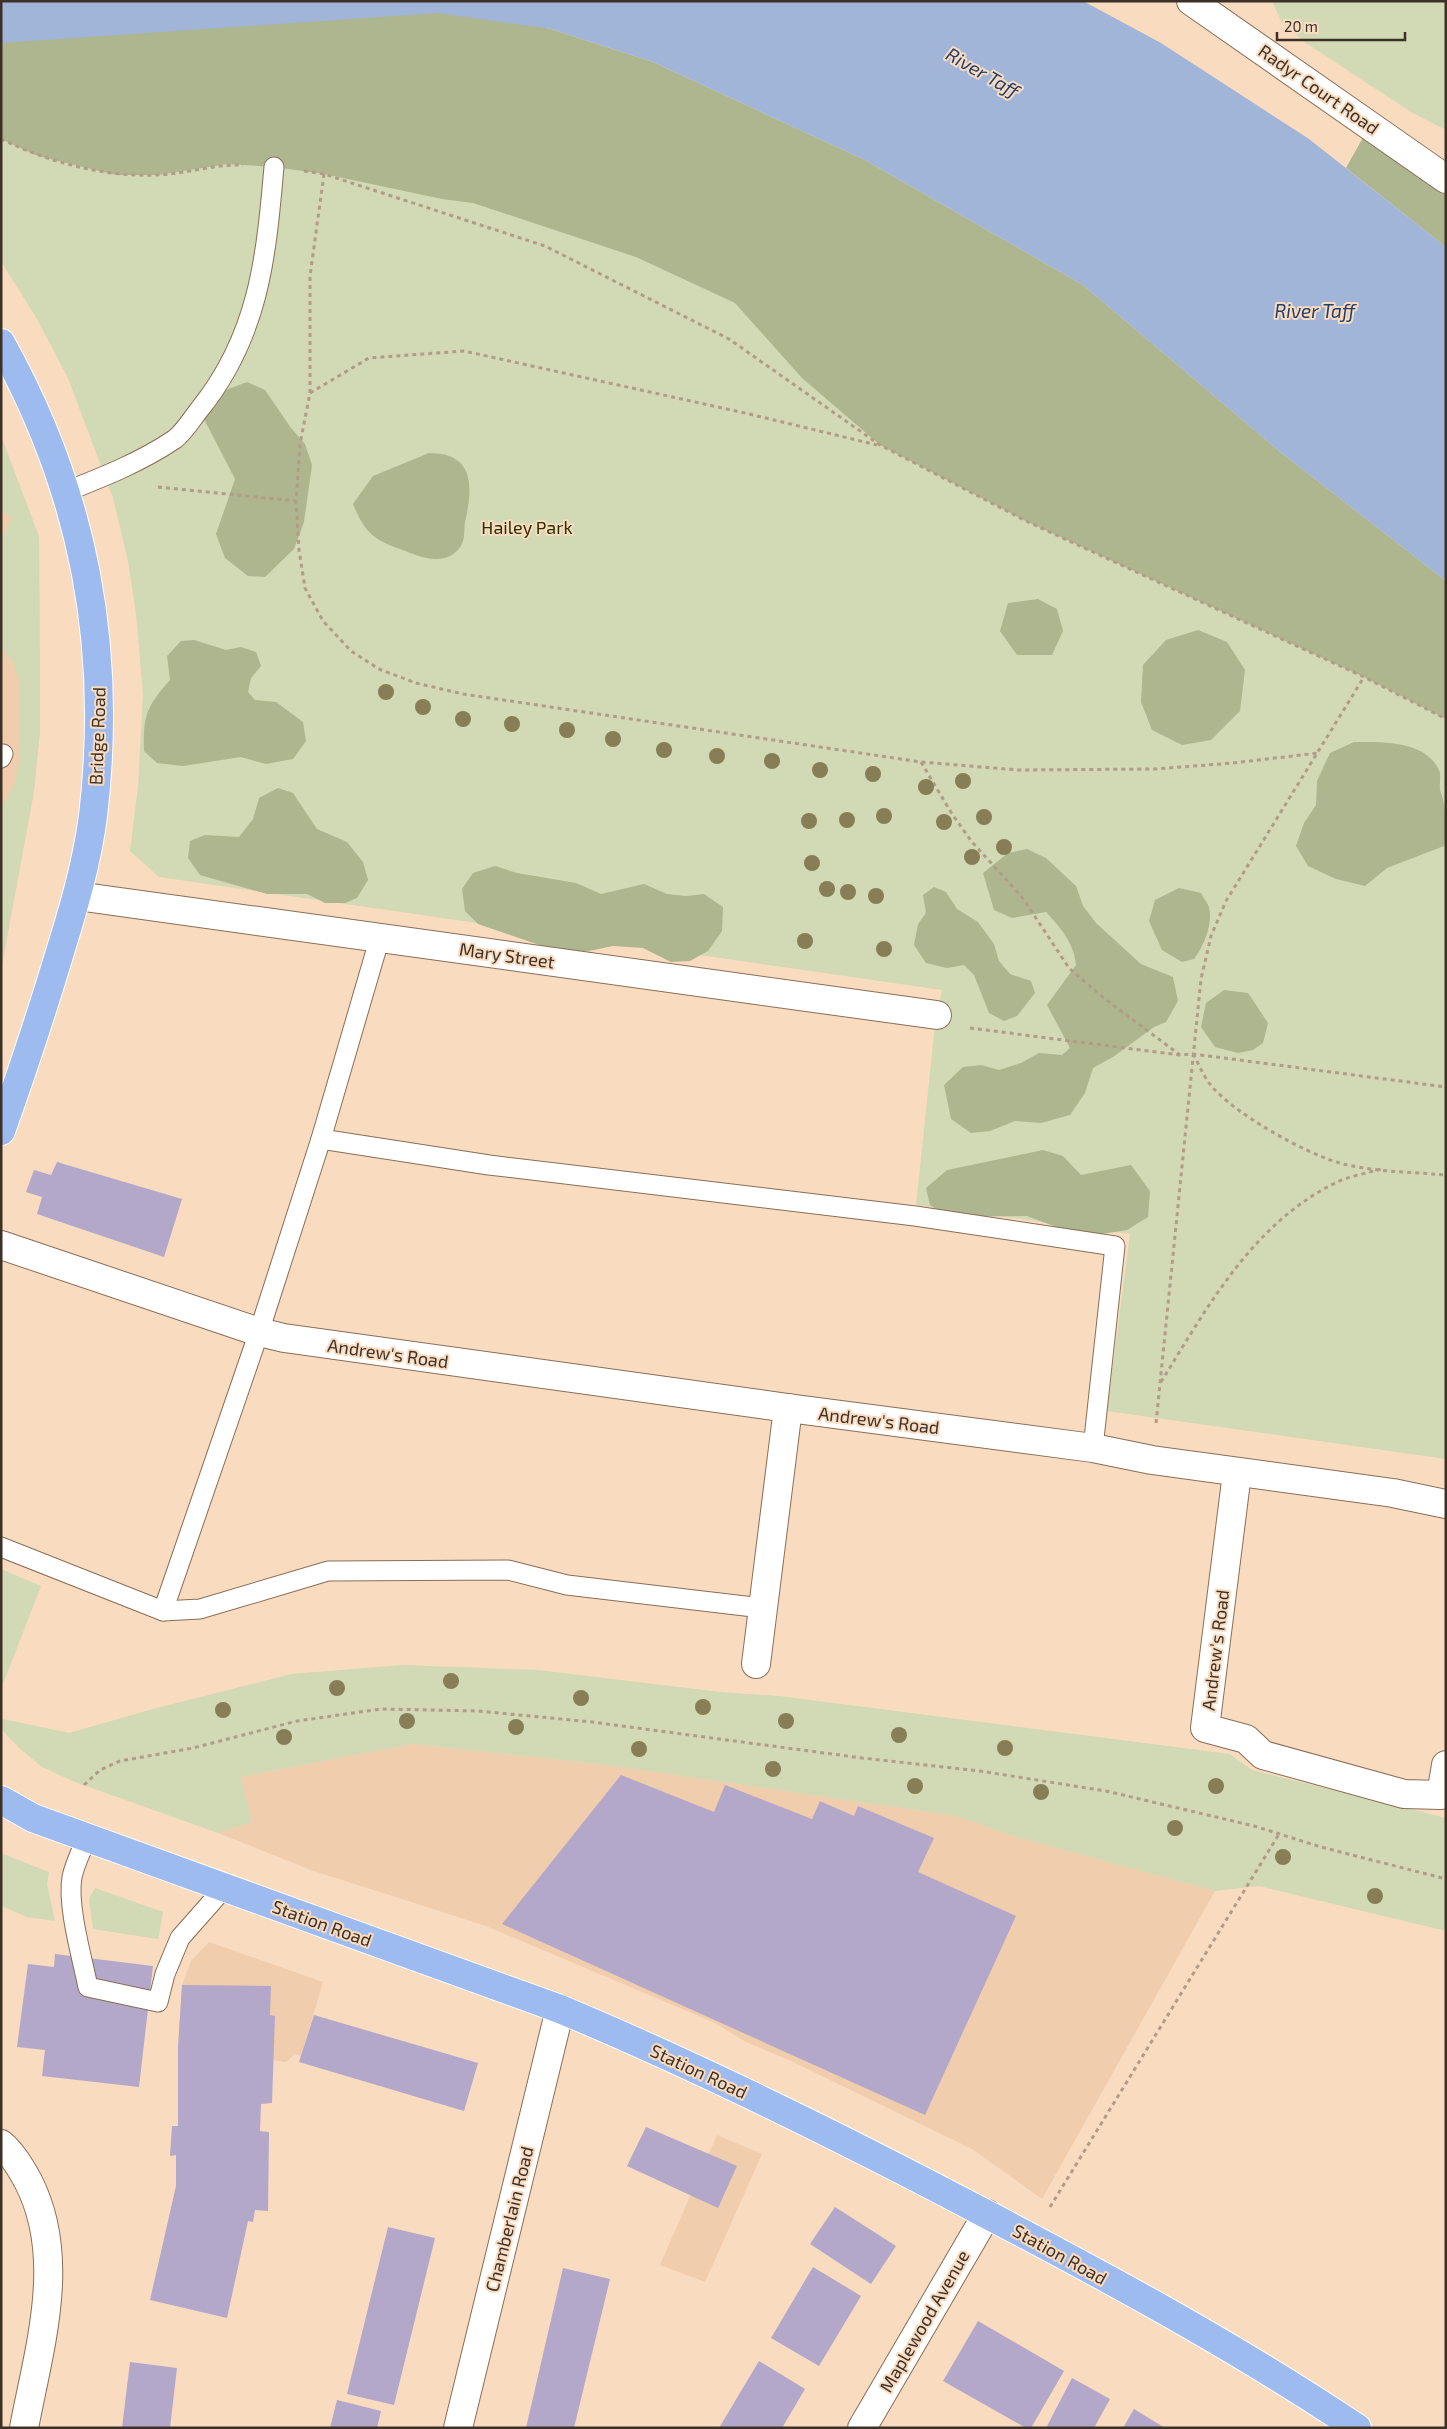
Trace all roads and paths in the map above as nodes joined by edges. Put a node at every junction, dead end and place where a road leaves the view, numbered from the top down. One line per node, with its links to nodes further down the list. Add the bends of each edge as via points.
1 (1204, 5): 5 (street, Radyr Court Road)
2 (1, 139): 3 (path, via 38,156 116,175 158,175 227,164)
3 (274, 167): 4 (path); 9 (lane, via 261,282 245,333 218,386 176,438)
4 (324, 174): 7 (path, via 310,276); 8 (path, via 545,246 729,339)
5 (1446, 179)
6 (1, 343): 10 (main road, Bridge Road, via 33,407)
7 (310, 394): 8 (path, via 369,358 464,351); 11 (path, via 300,444)
8 (880, 445): 12 (path, via 1028,522)
9 (118, 471): 10 (lane); 11 (path, via 159,488)
10 (65, 492): 16 (main road, Bridge Road, via 83,554 95,622 100,684 93,817)
11 (296, 501): 15 (path, via 305,588 323,621 350,650 379,669 416,683 463,694)
12 (1364, 677): 13 (path); 14 (path)
13 (1446, 719)
14 (1318, 753): 15 (path, via 1155,769 1018,770); 20 (path, via 1222,910 1211,936 1201,979)
15 (921, 762): 21 (path, via 972,842 1022,897 1069,968)
16 (77, 896): 17 (street, Mary Street); 23 (main road, Bridge Road, via 34,1038)
17 (380, 937): 18 (street, Mary Street); 24 (lane)
18 (937, 1016)
19 (974, 1029): 21 (path)
20 (1193, 1054): 21 (path); 22 (path); 25 (path, via 1210,1084 1229,1104 1262,1126 1339,1163); 29 (path)
21 (1180, 1055)
22 (1446, 1087)
23 (1, 1131)
24 (321, 1139): 28 (lane); 31 (lane, via 489,1165 916,1216 1115,1246)
25 (1381, 1168): 26 (path); 29 (path, via 1338,1182 1304,1202 1272,1227 1224,1283)
26 (1446, 1175)
27 (1, 1245): 28 (street, Andrew's Road)
28 (259, 1332): 30 (street, Andrew's Road); 37 (lane)
29 (1160, 1383): 32 (path)
30 (788, 1408): 31 (street, Andrew's Road); 36 (street)
31 (1093, 1448): 32 (street, Andrew's Road)
32 (1152, 1460): 33 (street, Andrew's Road)
33 (1237, 1473): 34 (street, Andrew's Road, via 1393,1493); 39 (street, Andrew's Road, via 1205,1728 1246,1740 1263,1755 1404,1794 1441,1795)
34 (1446, 1504)
35 (1, 1548): 37 (lane)
36 (762, 1608): 37 (lane, via 567,1585 508,1570 328,1571 200,1609); 38 (street)
37 (163, 1611)
38 (756, 1664)
39 (1446, 1765)
40 (84, 1785): 42 (path, via 100,1770 120,1761 193,1748 296,1721 381,1708 478,1711 592,1722 980,1771 1106,1791)
41 (1, 1800): 43 (main road, Station Road, via 33,1818)
42 (1279, 1834): 44 (path); 49 (path)
43 (87, 1837): 45 (main road, Station Road); 45 (lane, via 71,1885 88,1987 158,2002 180,1938)
44 (1446, 1879)
45 (225, 1887): 46 (main road, Station Road)
46 (560, 2009): 48 (main road, Station Road, via 727,2084); 51 (street, Chamberlain Road)
47 (1, 2144): 50 (street, via 23,2172 37,2198 46,2229 48,2271 44,2323)
48 (987, 2214): 49 (main road, Station Road); 52 (street, Maplewood Avenue)
49 (1032, 2238): 53 (main road, Station Road, via 1166,2311)
50 (24, 2428)
51 (458, 2428)
52 (862, 2428)
53 (1357, 2428)

